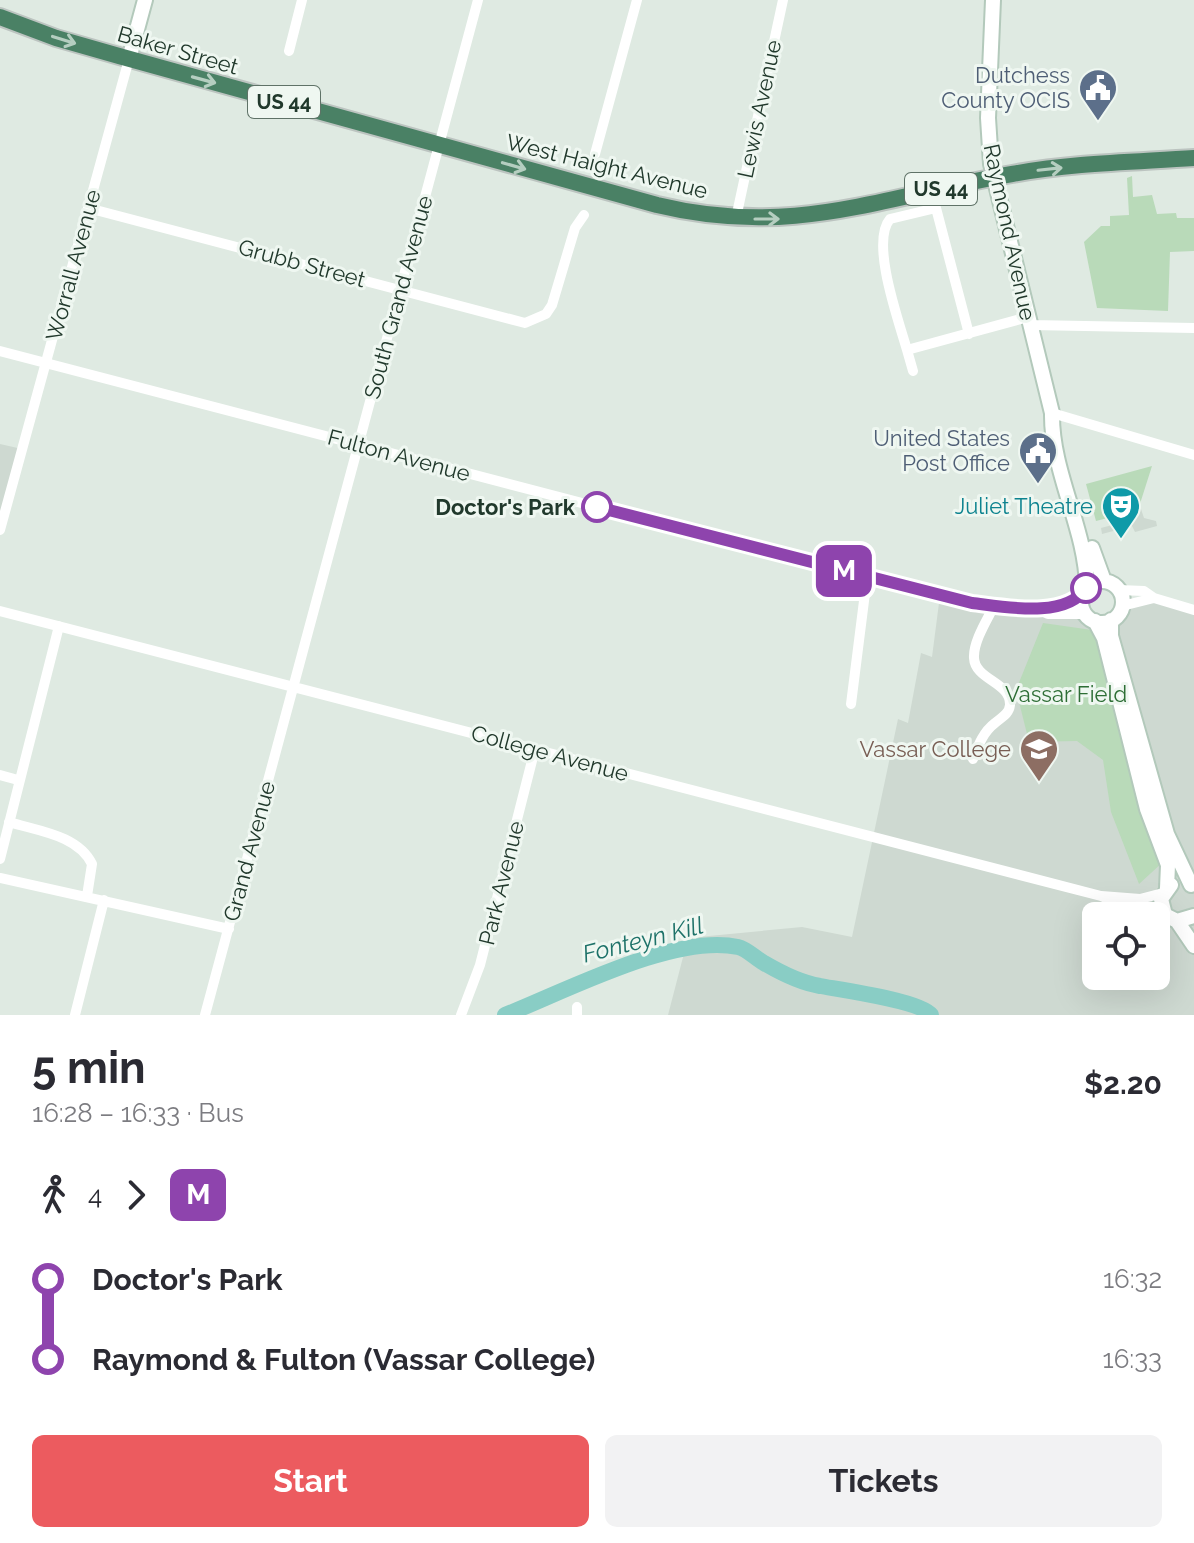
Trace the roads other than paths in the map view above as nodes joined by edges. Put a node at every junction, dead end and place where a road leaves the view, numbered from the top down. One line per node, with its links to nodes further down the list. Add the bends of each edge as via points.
1 (145, 0): 9 (main road, Worrall Avenue)
2 (302, 0): 8 (street)
3 (478, 0): 10 (street, South Grand Avenue)
4 (637, 0): 11 (street)
5 (783, 0): 16 (street, Lewis Avenue)
6 (993, 0): 13 (main road, Raymond Avenue, via 988,118)
7 (0, 17): 9 (highway, Baker Street / US 44, one-way to 9)
8 (289, 51)
9 (129, 59): 10 (highway, Baker Street / US 44, one-way to 10); 14 (street, Worrall Avenue)
10 (439, 145): 16 (highway, West Haight Avenue / US 44, one-way to 16, via 657,205); 17 (street, South Grand Avenue)
11 (595, 154)
12 (1194, 158): 13 (highway, West Haight Avenue / US 44, one-way to 12)
13 (994, 177): 16 (highway, West Haight Avenue / US 44, one-way to 13, via 832,213); 18 (main road, Raymond Avenue)
14 (88, 208): 17 (street, Grubb Street); 23 (street, Worrall Avenue)
15 (584, 215): 17 (street, Grubb Street, via 575,228 552,305 535,320 515,322)
16 (736, 218)
17 (400, 289): 26 (street, South Grand Avenue)
18 (1029, 321): 19 (street); 20 (street); 25 (main road, Raymond Avenue)
19 (1194, 328)
20 (969, 334): 21 (street); 21 (street, via 936,208 890,219 883,251)
21 (907, 350): 24 (street)
22 (0, 351): 23 (street, Fulton Avenue)
23 (46, 363): 26 (street, Fulton Avenue); 28 (street, Worrall Avenue)
24 (913, 371)
25 (1052, 413): 27 (street); 30 (main road, Raymond Avenue); 31 (main road, Raymond Avenue, via 1086,562)
26 (358, 445): 29 (street, Fulton Avenue); 40 (street, South Grand Avenue)
27 (1194, 455)
28 (0, 530)
29 (867, 577): 33 (street, Fulton Avenue); 41 (street)
30 (1104, 581): 31 (main road); 32 (main road)
31 (1084, 592): 34 (street, Fulton Avenue, via 1067,605); 37 (main road)
32 (1121, 598): 35 (street, via 1154,598); 38 (main road)
33 (994, 606): 34 (street, Fulton Avenue); 43 (street, via 974,661 1010,702 1007,714 983,736)
34 (1033, 608): 37 (street, Fulton Avenue)
35 (1194, 610)
36 (0, 611): 39 (street, College Avenue)
37 (1090, 618): 38 (main road); 50 (main road, via 1104,638 1147,809 1168,865)
38 (1111, 620): 49 (main road, via 1111,636 1167,834)
39 (59, 626): 40 (street, College Avenue); 45 (street)
40 (293, 687): 42 (street, College Avenue); 59 (street, Grand Avenue)
41 (851, 704)
42 (535, 749): 52 (street, College Avenue); 63 (street, Park Avenue, via 483,955)
43 (973, 759)
44 (0, 775): 45 (street)
45 (18, 780): 46 (street)
46 (9, 822): 47 (street); 51 (street, via 73,842 84,851 92,864)
47 (0, 859)
48 (0, 878): 51 (street)
49 (1192, 887): 50 (main road, via 1178,883)
50 (1165, 890): 52 (street, College Avenue, via 1145,899); 55 (main road)
51 (87, 896): 53 (street)
52 (1101, 896): 54 (street, College Avenue)
53 (104, 900): 59 (street); 61 (street)
54 (1115, 902)
55 (1164, 902)
56 (1170, 916): 58 (main road)
57 (1194, 916): 58 (main road)
58 (1177, 921): 60 (main road)
59 (229, 929): 62 (street, Grand Avenue)
60 (1194, 946)
61 (75, 1015)
62 (205, 1015)
63 (461, 1015)

